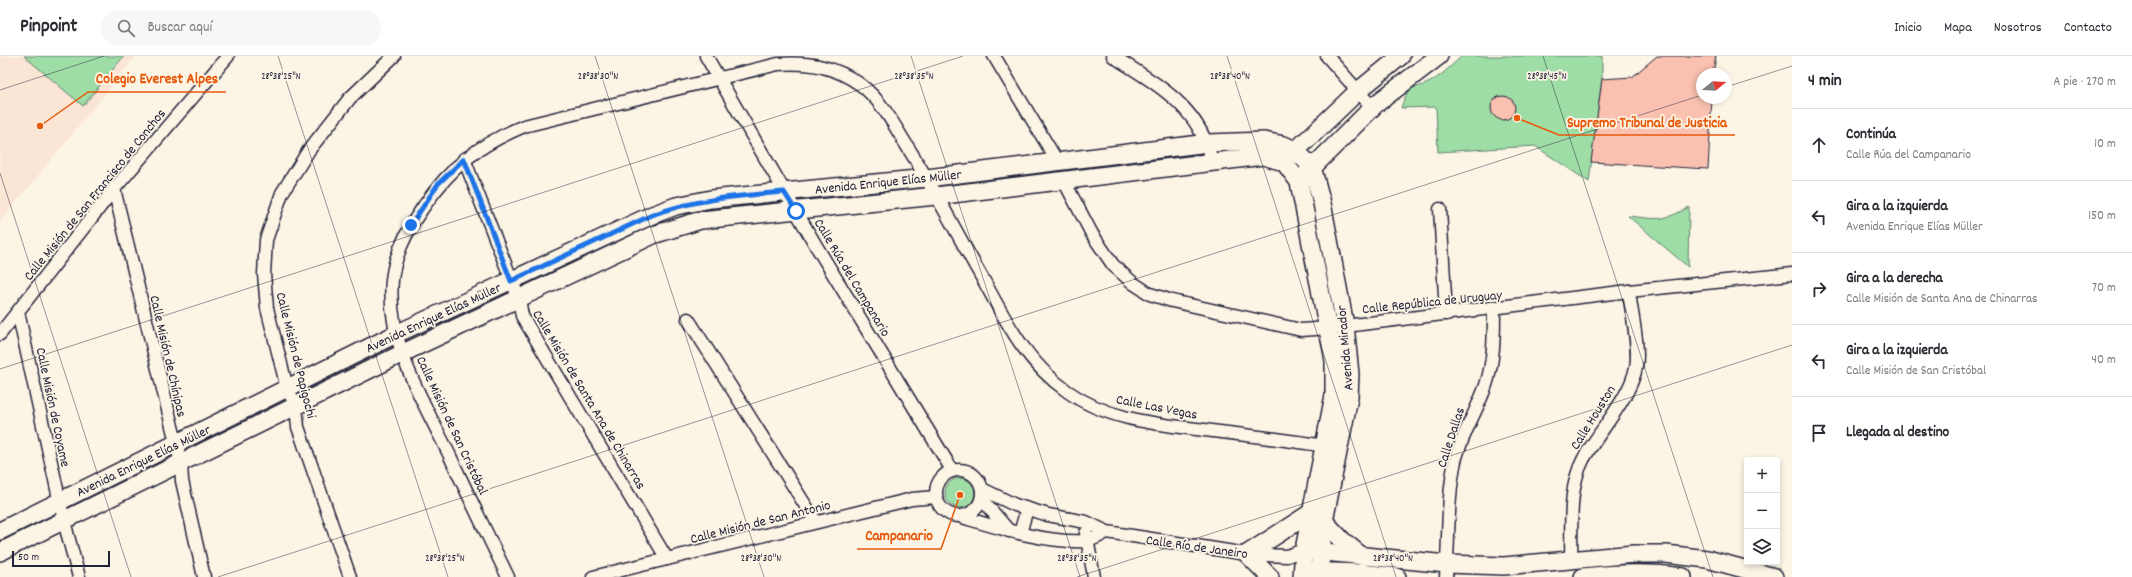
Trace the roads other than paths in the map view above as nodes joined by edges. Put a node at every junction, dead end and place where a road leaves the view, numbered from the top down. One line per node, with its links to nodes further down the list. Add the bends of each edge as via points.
1 (228, 56): 21 (street, Calle Misión de San Francisco de Conchos)
2 (394, 56): 38 (street, Calle Misión de Papigochi, via 350,98 310,150 282,193 266,240 264,274 267,308)
3 (706, 56): 9 (street, Calle Rúa del Campanario)
4 (1113, 56): 12 (street, via 1162,88 1187,109)
5 (1327, 56): 10 (street)
6 (1400, 56): 10 (main road)
7 (1439, 56): 11 (main road)
8 (999, 58): 15 (street)
9 (719, 78): 14 (street, Calle Misión de San Cristóbal, via 524,126 494,139); 18 (street, Calle Misión de San Cristóbal, via 778,64 802,62 842,73 862,86 882,106); 22 (street, Calle Rúa del Campanario)
10 (1358, 91): 11 (street); 13 (main road)
11 (1372, 107): 17 (main road)
12 (1208, 143): 13 (main road, Avenida Enrique Elías Müller, via 1264,141 1284,145); 15 (main road, Avenida Enrique Elías Müller); 16 (street)
13 (1290, 156): 16 (main road, Avenida Enrique Elías Müller, via 1263,156); 17 (main road); 20 (main road, Avenida Mirador)
14 (464, 159): 27 (street, Calle Misión de Santa Ana de Chinarras); 36 (street, Calle Misión de San Cristóbal, via 438,184 411,225 399,250 392,280)
15 (1057, 161): 18 (main road, Avenida Enrique Elías Müller)
16 (1212, 162): 19 (main road, Avenida Enrique Elías Müller)
17 (1312, 167): 20 (main road); 34 (main road, Avenida Mirador, via 1322,203)
18 (927, 178): 22 (main road, Avenida Enrique Elías Müller); 23 (street, Calle Misión de San Cristóbal)
19 (1064, 181): 23 (main road, Avenida Enrique Elías Müller); 34 (street, Calle República de Uruguay, via 1092,234 1113,265 1150,294 1301,330)
20 (1299, 182): 34 (main road, Avenida Mirador)
21 (114, 189): 31 (street, Calle Misión de San Francisco de Conchos); 40 (street, Calle Misión de Chínipas)
22 (784, 192): 25 (street, Calle Rúa del Campanario); 27 (main road, Avenida Enrique Elías Müller, via 711,199 676,206)
23 (936, 196): 25 (main road, Avenida Enrique Elías Müller); 41 (street, Calle Las Vegas, via 1019,344 1043,372 1068,392 1092,406 1118,416 1156,424)
24 (1440, 209): 32 (street)
25 (796, 211): 29 (main road, Avenida Enrique Elías Müller, via 701,220 679,226 653,235); 43 (street, Calle Rúa del Campanario)
26 (1792, 274): 28 (street, Calle República de Uruguay)
27 (511, 281): 29 (street, Calle Misión de Santa Ana de Chinarras); 36 (main road, Avenida Enrique Elías Müller)
28 (1629, 291): 30 (street, Calle República de Uruguay); 63 (street, Calle Houston, via 1636,367 1622,398 1583,461 1575,485)
29 (519, 299): 37 (main road, Avenida Enrique Elías Müller); 62 (street, Calle Misión de Santa Ana de Chinarras, via 522,316)
30 (1494, 309): 32 (street, Calle República de Uruguay); 65 (street, Calle Dallas, via 1492,357 1486,386 1467,425 1455,462)
31 (18, 312): 35 (street, Calle Misión de San Francisco de Conchos); 46 (street, Calle Misión de Coyame)
32 (1446, 314): 34 (street, Calle República de Uruguay)
33 (688, 319): 51 (street)
34 (1337, 327): 41 (main road, Avenida Mirador, via 1350,374 1349,398)
35 (0, 334)
36 (396, 334): 37 (street, Calle Misión de San Cristóbal); 38 (main road, Avenida Enrique Elías Müller)
37 (403, 353): 39 (main road, Avenida Enrique Elías Müller); 73 (street, Calle Misión de San Cristóbal, via 411,377)
38 (287, 388): 39 (street, Calle Misión de Papigochi); 40 (main road, Avenida Enrique Elías Müller)
39 (296, 406): 42 (main road, Avenida Enrique Elías Müller); 72 (street, Calle Misión de Papigochi, via 298,427)
40 (175, 444): 42 (street, Calle Misión de Chínipas); 46 (main road, Avenida Enrique Elías Müller)
41 (1332, 447): 48 (main road, Avenida Mirador)
42 (181, 463): 50 (main road, Avenida Enrique Elías Müller); 71 (street, Calle Misión de Chínipas, via 182,481)
43 (952, 470): 44 (street, via 968,471 975,476); 45 (street, via 937,483)
44 (982, 493): 47 (street, Calle Río de Janeiro); 49 (street, via 976,510); 54 (street, via 990,509)
45 (936, 497): 49 (street, via 942,510); 51 (street, Calle Misión de San Antonio, via 912,499)
46 (60, 501): 50 (street, Calle Misión de Coyame); 53 (main road, Avenida Enrique Elías Müller)
47 (1027, 509): 52 (street, Calle Río de Janeiro); 54 (street)
48 (1318, 516): 57 (main road, Avenida Mirador); 59 (main road); 64 (main road, via 1342,540)
49 (962, 517): 54 (street)
50 (64, 521): 58 (main road, Avenida Enrique Elías Müller); 70 (street, Calle Misión de Coyame)
51 (816, 522): 62 (street, Calle Misión de San Antonio)
52 (1086, 522): 55 (street, Calle Río de Janeiro); 56 (street)
53 (0, 531)
54 (1015, 532): 56 (street)
55 (1107, 532): 56 (street); 59 (street, Calle Río de Janeiro)
56 (1086, 541): 75 (street)
57 (1313, 551): 60 (street, Calle Río de Janeiro); 64 (main road, Calle Río de Janeiro); 67 (main road, Avenida Mirador); 68 (main road, Avenida Mirador)
58 (0, 552)
59 (1247, 554): 60 (street, Calle Río de Janeiro); 76 (main road)
60 (1287, 556): 67 (street)
61 (1608, 556): 63 (main road, Calle Río de Janeiro); 69 (street); 80 (main road, Calle Río de Janeiro, via 1666,554 1707,559)
62 (667, 559): 74 (street, Calle Misión de San Antonio)
63 (1571, 559): 66 (main road, Calle Río de Janeiro)
64 (1359, 569): 65 (main road, Calle Río de Janeiro); 68 (main road, Calle Río de Janeiro); 77 (main road, Calle Río de Janeiro)
65 (1446, 570): 66 (main road, Calle Río de Janeiro)
66 (1492, 571)
67 (1302, 574): 68 (main road, Calle Río de Janeiro)
68 (1319, 575)
69 (1608, 576): 78 (main road); 79 (main road, via 1663,574)
70 (79, 577)
71 (204, 577)
72 (350, 577)
73 (508, 577)
74 (593, 577)
75 (1094, 577)
76 (1270, 577)
77 (1397, 577)
78 (1583, 577)
79 (1683, 577)
80 (1774, 577)

